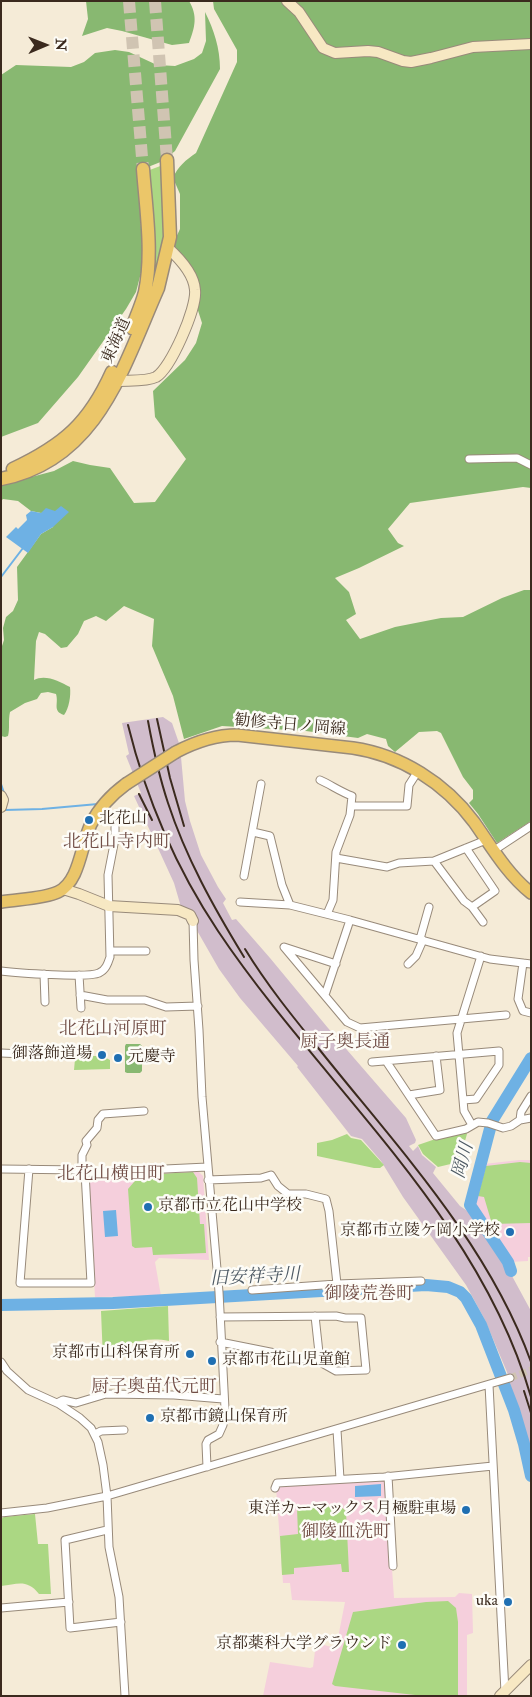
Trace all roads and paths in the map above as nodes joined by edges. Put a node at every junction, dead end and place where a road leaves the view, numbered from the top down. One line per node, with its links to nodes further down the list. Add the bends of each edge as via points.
1 (287, 1): 2 (street, via 299,12 323,48 335,53 378,52 411,62 473,47)
2 (531, 44)
3 (167, 160): 5 (highway, 東海道)
4 (143, 169): 9 (highway, 東海道, via 148,253 144,294 109,379 83,421 60,443 14,469)
5 (168, 248): 6 (highway, 東海道, via 158,288); 6 (street, via 193,281 195,290 190,317 180,342 161,373 154,378)
6 (117, 381): 10 (highway, 東海道, via 106,403 79,438 37,468)
7 (469, 459): 8 (street, via 517,458)
8 (531, 464)
9 (1, 472)
10 (1, 478)
11 (418, 771): 15 (street, via 409,785 407,806); 20 (main road, 勧修寺日ノ岡線, via 458,803); 27 (main road, 勧修寺日ノ岡線, bridge, via 363,749 237,735 203,740 176,752 113,794 86,834 72,879)
12 (320, 780): 15 (street, via 352,796)
13 (261, 784): 19 (street)
14 (1, 796): 16 (street)
15 (351, 806): 23 (street)
16 (1, 807)
17 (531, 826): 22 (street)
18 (115, 827): 31 (street, via 108,875)
19 (252, 832): 25 (street); 30 (street, via 270,836)
20 (486, 840): 21 (street); 22 (main road, 勧修寺日ノ岡線)
21 (466, 848): 24 (street); 33 (street, via 495,892)
22 (493, 851): 26 (main road, 勧修寺日ノ岡線, via 511,874)
23 (336, 858): 24 (street, via 387,868 399,863); 34 (street, via 333,900)
24 (434, 861): 33 (street)
25 (244, 876)
26 (529, 889)
27 (63, 890): 28 (main road); 31 (street)
28 (1, 902)
29 (240, 902): 30 (street)
30 (290, 905): 34 (street)
31 (109, 906): 36 (street, via 173,909 188,914); 39 (street)
32 (429, 907): 38 (street)
33 (472, 907): 37 (street)
34 (327, 914): 35 (street)
35 (350, 920): 38 (street); 42 (street)
36 (194, 921): 51 (street)
37 (483, 922)
38 (422, 940): 41 (street); 43 (street, via 416,956)
39 (110, 951): 40 (street); 47 (street, via 107,966 101,972)
40 (146, 951)
41 (481, 956): 44 (street); 55 (street)
42 (336, 964): 49 (street); 49 (street, via 284,947)
43 (408, 964)
44 (527, 964): 53 (street, via 518,999 523,1011)
45 (1, 971): 46 (street)
46 (44, 974): 47 (street); 50 (street)
47 (79, 975): 48 (street)
48 (80, 995): 51 (street, via 107,1000 145,1000 166,1007); 52 (street)
49 (325, 995): 55 (street, via 346,1022 360,1028)
50 (45, 1002)
51 (198, 1006): 69 (street)
52 (81, 1008)
53 (531, 1012)
54 (506, 1015): 55 (street)
55 (462, 1019): 57 (street, via 457,1033)
56 (1, 1053): 58 (street)
57 (459, 1053): 59 (street); 64 (street); 64 (street, via 499,1050 499,1066 476,1099)
58 (69, 1056)
59 (436, 1056): 60 (street); 62 (street, via 440,1090)
60 (386, 1061): 61 (street); 62 (street)
61 (372, 1062)
62 (409, 1095): 68 (street, via 436,1136)
63 (531, 1096): 67 (street)
64 (463, 1100): 68 (street, via 464,1111)
65 (144, 1111): 72 (street, via 103,1114 86,1141 82,1155)
66 (531, 1118): 67 (street)
67 (520, 1120): 68 (street, via 503,1128 478,1122)
68 (472, 1125)
69 (207, 1167): 72 (street); 73 (street)
70 (1, 1169): 71 (street)
71 (29, 1169): 72 (street); 72 (street, via 20,1283 92,1283)
72 (84, 1171)
73 (208, 1180): 75 (street, via 271,1175 288,1194 326,1199); 78 (street)
74 (421, 1281): 75 (street)
75 (337, 1284): 76 (street)
76 (252, 1290)
77 (314, 1316): 78 (street); 81 (street); 81 (street, via 361,1318 366,1370 336,1371)
78 (220, 1317): 79 (street)
79 (220, 1342): 81 (street); 84 (street)
80 (1, 1362): 85 (street, via 28,1390)
81 (320, 1362)
82 (505, 1379): 83 (street)
83 (489, 1385): 87 (street); 89 (street)
84 (223, 1399): 85 (street, via 106,1394 76,1403 58,1400); 90 (street, via 223,1425 218,1436 206,1444)
85 (57, 1403): 88 (street, via 80,1418)
86 (124, 1430): 88 (street, via 101,1430)
87 (337, 1430): 90 (street); 92 (street)
88 (95, 1434): 94 (street)
89 (493, 1466): 91 (street); 102 (street)
90 (207, 1467): 94 (street)
91 (388, 1476): 92 (street); 97 (street)
92 (340, 1479): 93 (street, via 277,1483)
93 (274, 1488)
94 (107, 1496): 95 (street); 96 (street)
95 (1, 1513)
96 (107, 1530): 98 (street, via 65,1540); 100 (street, via 117,1582)
97 (393, 1566)
98 (69, 1602): 99 (street); 100 (street, via 70,1628)
99 (1, 1608)
100 (120, 1622): 103 (street)
101 (531, 1665): 102 (street)
102 (503, 1694)
103 (124, 1696)

